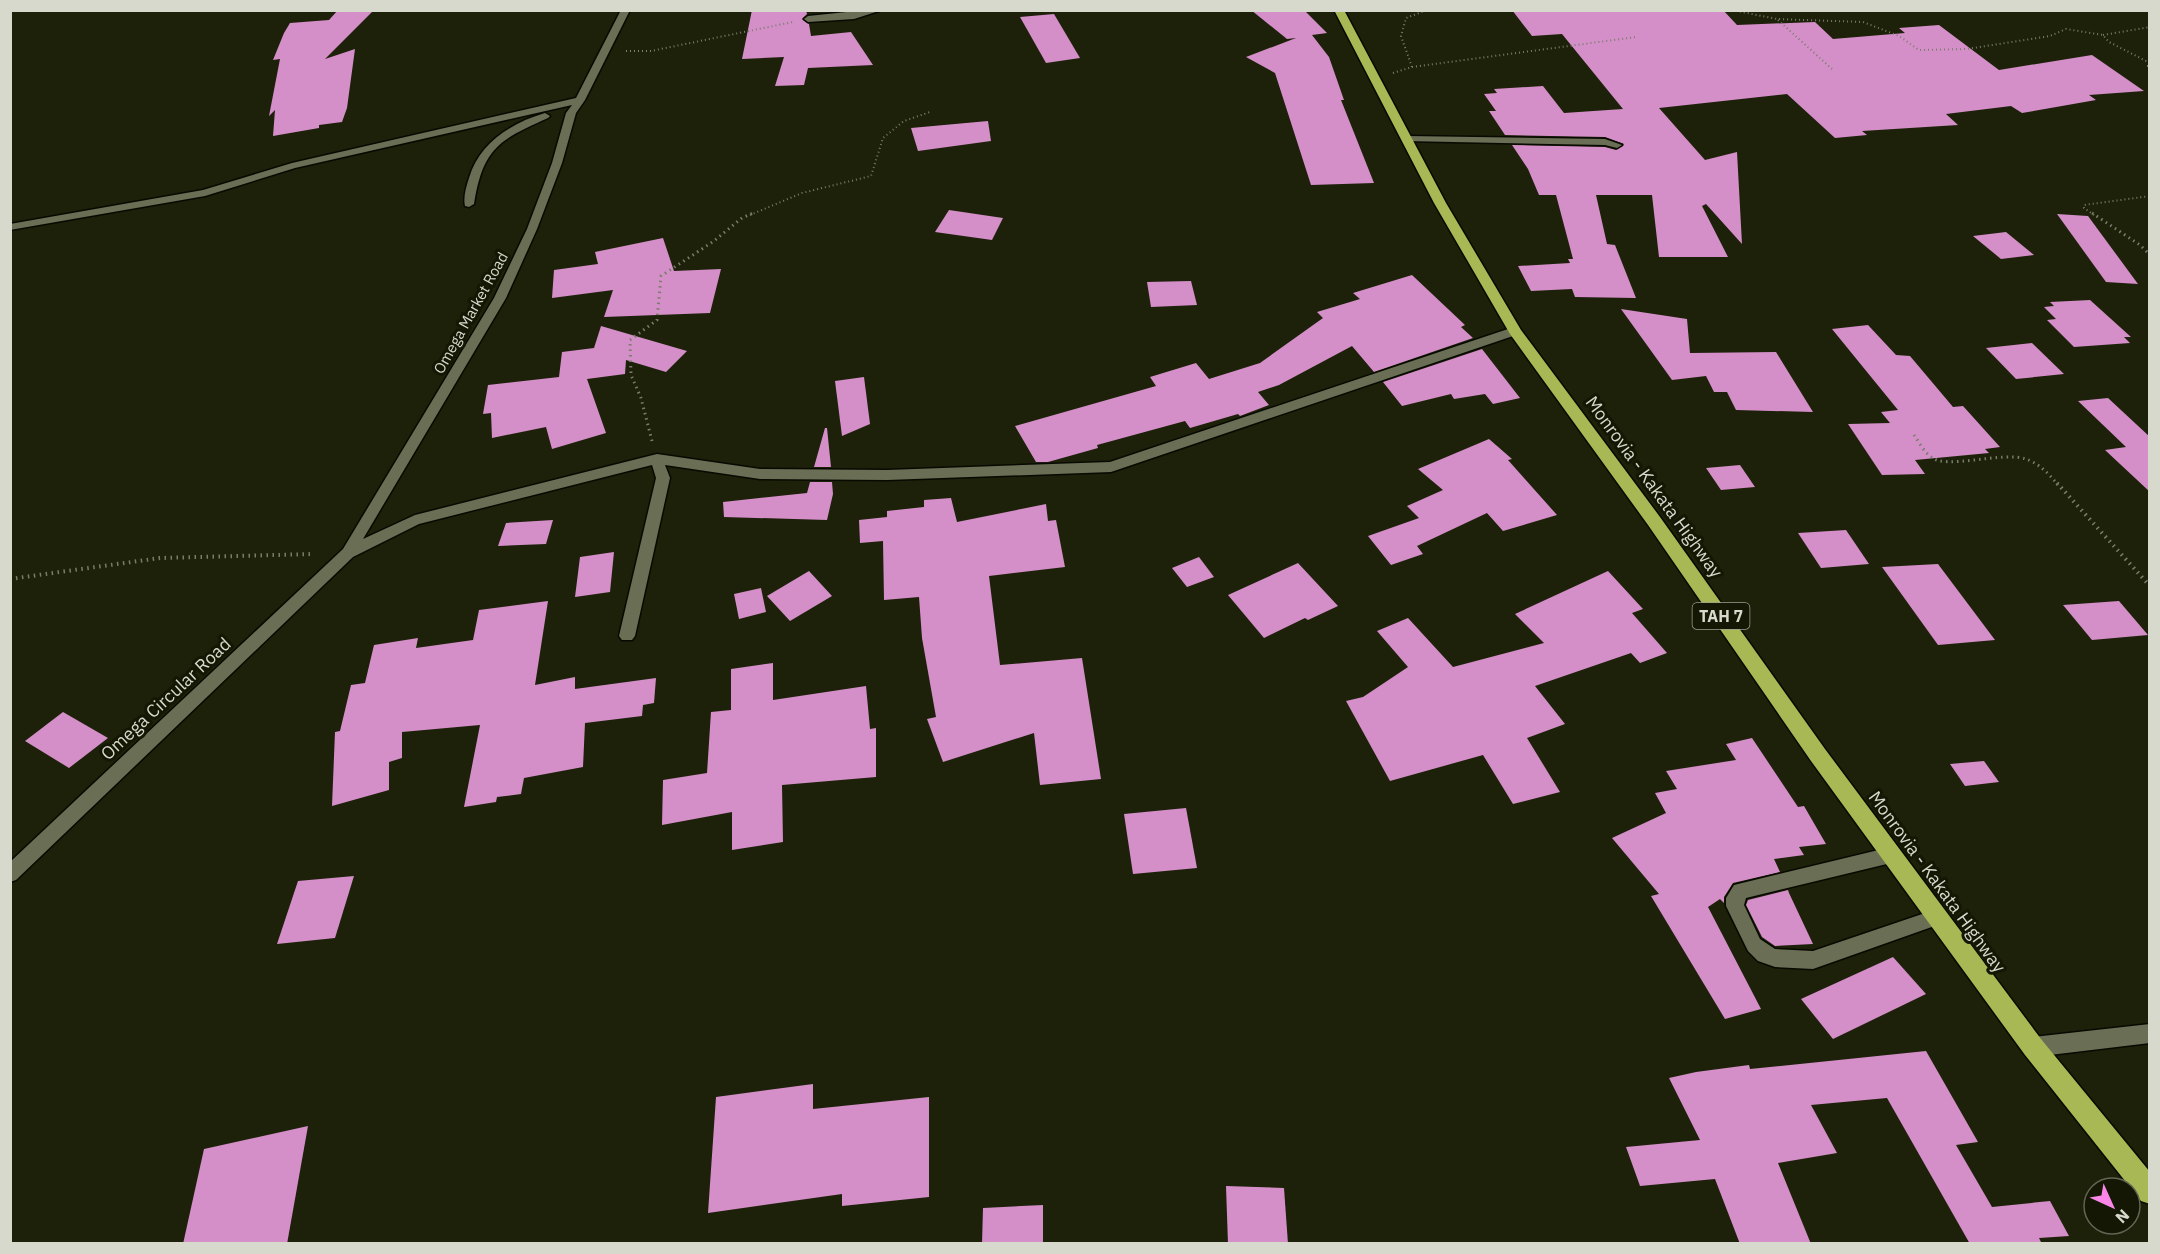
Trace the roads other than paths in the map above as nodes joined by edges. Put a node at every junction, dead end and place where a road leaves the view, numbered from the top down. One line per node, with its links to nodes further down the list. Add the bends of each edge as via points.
1 (626, 10): 5 (street, Omega Market Road)
2 (878, 10): 4 (street)
3 (1339, 10): 6 (highway, Monrovia - Kakata Highway / TAH 7)
4 (808, 19)
5 (580, 100): 8 (street, via 498,138 481,157 472,178); 9 (street, via 292,166 206,193); 12 (street, Omega Market Road, via 571,113 532,229 500,298)
6 (1408, 139): 7 (street); 10 (highway, Monrovia - Kakata Highway / TAH 7, via 1440,203)
7 (1617, 145)
8 (469, 204)
9 (10, 227)
10 (1515, 332): 11 (street, via 1111,467 887,475 760,474); 14 (highway, Monrovia - Kakata Highway / TAH 7)
11 (657, 459): 12 (street, via 415,520); 13 (street, via 663,478)
12 (348, 553): 15 (street, Omega Circular Road)
13 (627, 636)
14 (1891, 855): 16 (highway, Monrovia - Kakata Highway / TAH 7); 16 (street, via 1740,891 1735,906 1754,945 1775,958 1813,960)
15 (10, 874)
16 (1937, 917): 18 (highway, Monrovia - Kakata Highway / TAH 7)
17 (2150, 1033): 18 (street)
18 (2033, 1047): 19 (highway, Monrovia - Kakata Highway / TAH 7)
19 (2150, 1192)

